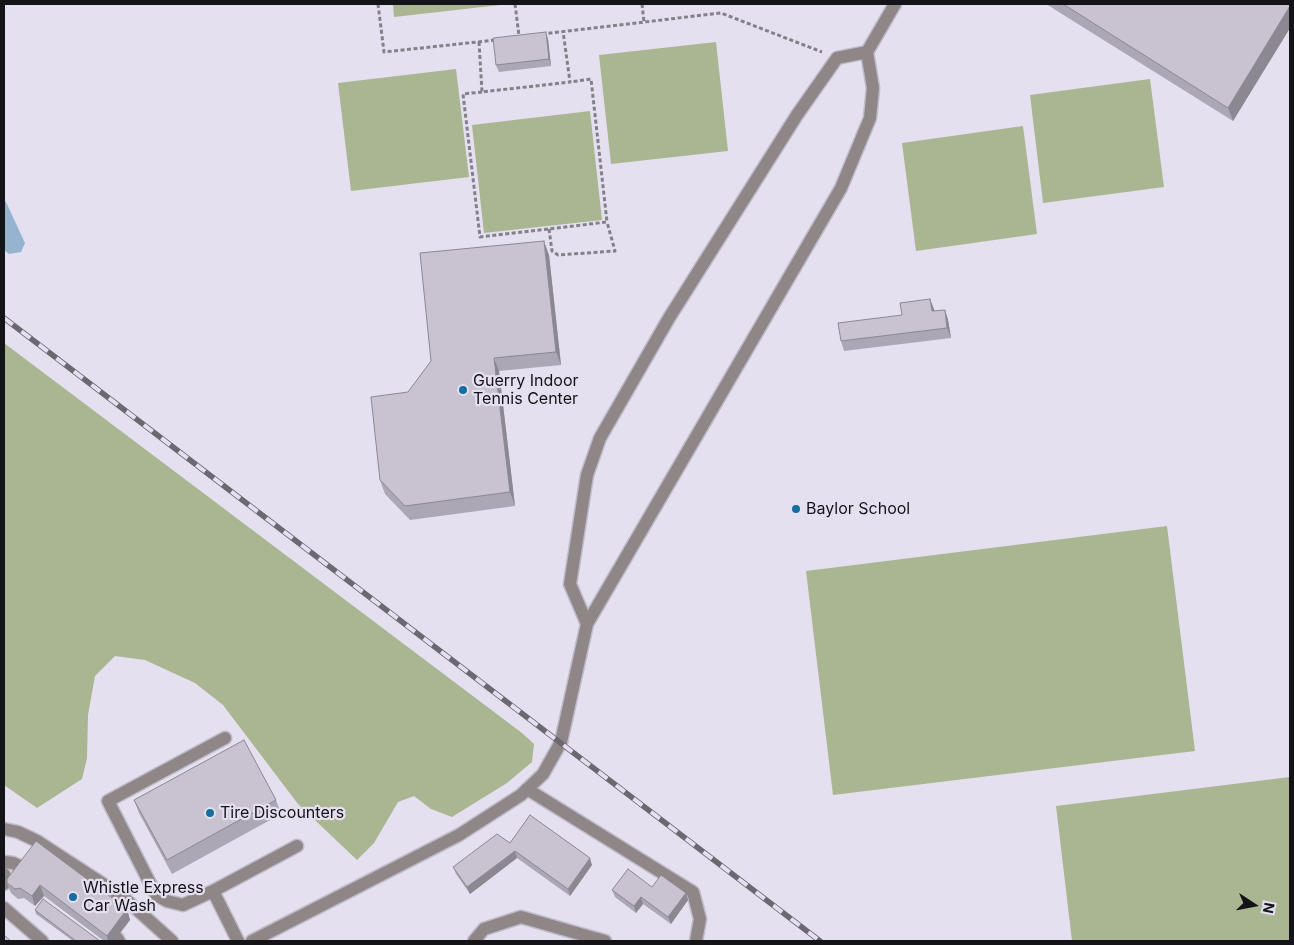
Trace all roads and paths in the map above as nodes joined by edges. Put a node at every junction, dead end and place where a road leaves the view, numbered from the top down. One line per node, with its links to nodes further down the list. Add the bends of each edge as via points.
1 (378, 4): 12 (path, via 384,52)
2 (515, 4): 9 (path)
3 (642, 4): 5 (path)
4 (895, 4): 13 (street)
5 (644, 22): 6 (path); 14 (path, via 721,13)
6 (563, 31): 7 (path); 15 (path)
7 (537, 34)
8 (528, 35): 9 (path)
9 (519, 36): 10 (path)
10 (511, 37)
11 (503, 39): 12 (path)
12 (479, 42): 16 (path)
13 (867, 52): 14 (street); 19 (street, via 873,88 870,118 842,188)
14 (836, 58): 19 (street, via 669,318 600,438 588,475 570,584)
15 (570, 82): 16 (path); 17 (path, via 591,79)
16 (482, 92): 18 (path, via 463,94 480,236)
17 (607, 222): 18 (path); 18 (path, via 615,251 558,255 552,251)
18 (549, 229)
19 (587, 624): 21 (street, via 561,742 544,774)
20 (225, 738): 28 (street, via 108,802 156,895 183,905)
21 (528, 789): 34 (street, via 459,835); 37 (street, via 693,892 700,919)
22 (4, 829): 32 (street, via 37,841 123,897)
23 (297, 846): 28 (street)
24 (4, 862): 25 (street, via 12,862)
25 (26, 870)
26 (4, 874): 27 (street)
27 (4, 884)
28 (213, 891): 33 (street)
29 (4, 908): 31 (street)
30 (587, 938): 35 (street, via 521,917 484,929); 36 (street)
31 (42, 941)
32 (172, 941)
33 (238, 941)
34 (252, 941)
35 (474, 941)
36 (604, 941)
37 (696, 941)

